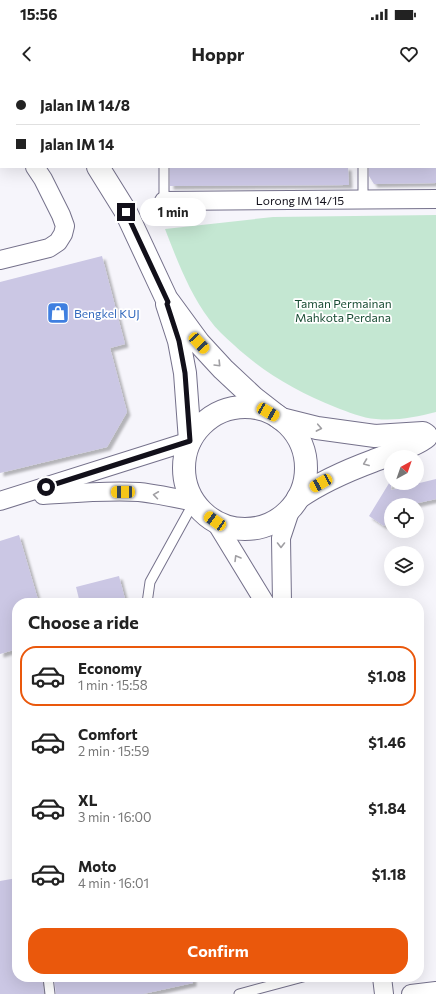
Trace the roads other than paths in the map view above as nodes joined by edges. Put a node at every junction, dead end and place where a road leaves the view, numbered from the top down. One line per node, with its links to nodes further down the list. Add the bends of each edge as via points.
1 (36, 168): 8 (street, via 61,215 65,226 63,234 58,242 49,248)
2 (99, 168): 9 (street, via 126,212)
3 (164, 168): 7 (lane)
4 (363, 168): 5 (lane)
5 (363, 200): 6 (street, Lorong IM 14/15); 7 (street, Lorong IM 14/15)
6 (436, 200)
7 (164, 201)
8 (0, 260)
9 (168, 302): 10 (street, one-way to 10, via 199,343 223,369); 12 (street, via 185,373)
10 (281, 419): 11 (street, one-way to 11, via 317,428 375,436); 12 (street, via 254,408 238,407 223,410 198,428); 16 (street, via 290,427 303,449 306,474)
11 (431, 434): 16 (street, one-way to 16, via 396,452 331,478 312,488)
12 (190, 441): 13 (street); 15 (street, via 184,462 184,476)
13 (18, 496): 14 (street); 15 (street, one-way to 13, via 138,492)
14 (0, 501)
15 (194, 502): 17 (street); 18 (lane, via 150,582)
16 (295, 503): 17 (street, via 281,517 255,528 228,527); 20 (street, one-way to 20, via 281,538)
17 (215, 521): 19 (street, one-way to 17)
18 (148, 598)
19 (262, 598)
20 (282, 598)
21 (49, 982): 25 (lane)
22 (284, 982): 26 (lane)
23 (383, 982): 27 (street)
24 (436, 991): 28 (street)
25 (50, 994)
26 (240, 994)
27 (384, 994)
28 (411, 994)

